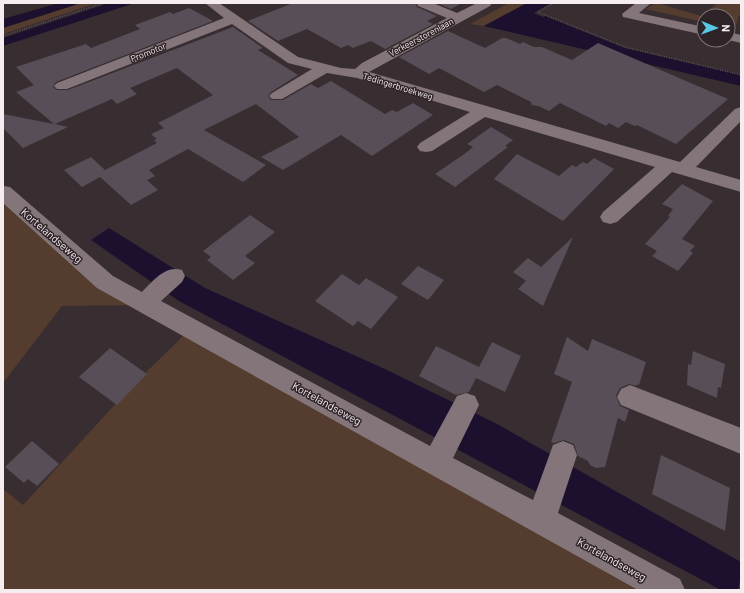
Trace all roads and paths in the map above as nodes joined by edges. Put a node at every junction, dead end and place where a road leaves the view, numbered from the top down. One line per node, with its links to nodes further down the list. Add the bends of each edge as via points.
1 (103, 3): 10 (path)
2 (211, 3): 8 (street, Tedingerbroekweg)
3 (422, 3): 7 (street)
4 (486, 3): 7 (street, Verkeerstorenlaan)
5 (554, 3): 13 (path, via 538,12 625,47)
6 (645, 3): 9 (street, via 628,14)
7 (457, 18): 12 (street, Verkeerstorenlaan, via 367,66)
8 (233, 19): 11 (street, Tedingerbroekweg, via 293,60); 14 (street, Promotor)
9 (696, 29)
10 (3, 36)
11 (323, 69): 12 (street, Tedingerbroekweg); 15 (street)
12 (359, 74): 16 (street, Tedingerbroekweg)
13 (741, 75)
14 (62, 86)
15 (277, 96)
16 (483, 111): 18 (street); 19 (street, Tedingerbroekweg)
17 (741, 112): 19 (street)
18 (426, 147)
19 (676, 167): 20 (street, Tedingerbroekweg); 22 (street)
20 (741, 186)
21 (3, 192): 24 (street, Kortelandseweg, via 105,282)
22 (610, 216)
23 (174, 276): 24 (street)
24 (144, 303): 29 (street, Kortelandseweg)
25 (630, 397): 27 (street)
26 (466, 405): 29 (street)
27 (741, 441)
28 (563, 455): 30 (street)
29 (436, 463): 30 (street, Kortelandseweg)
30 (541, 520): 31 (street, Kortelandseweg)
31 (669, 590)

